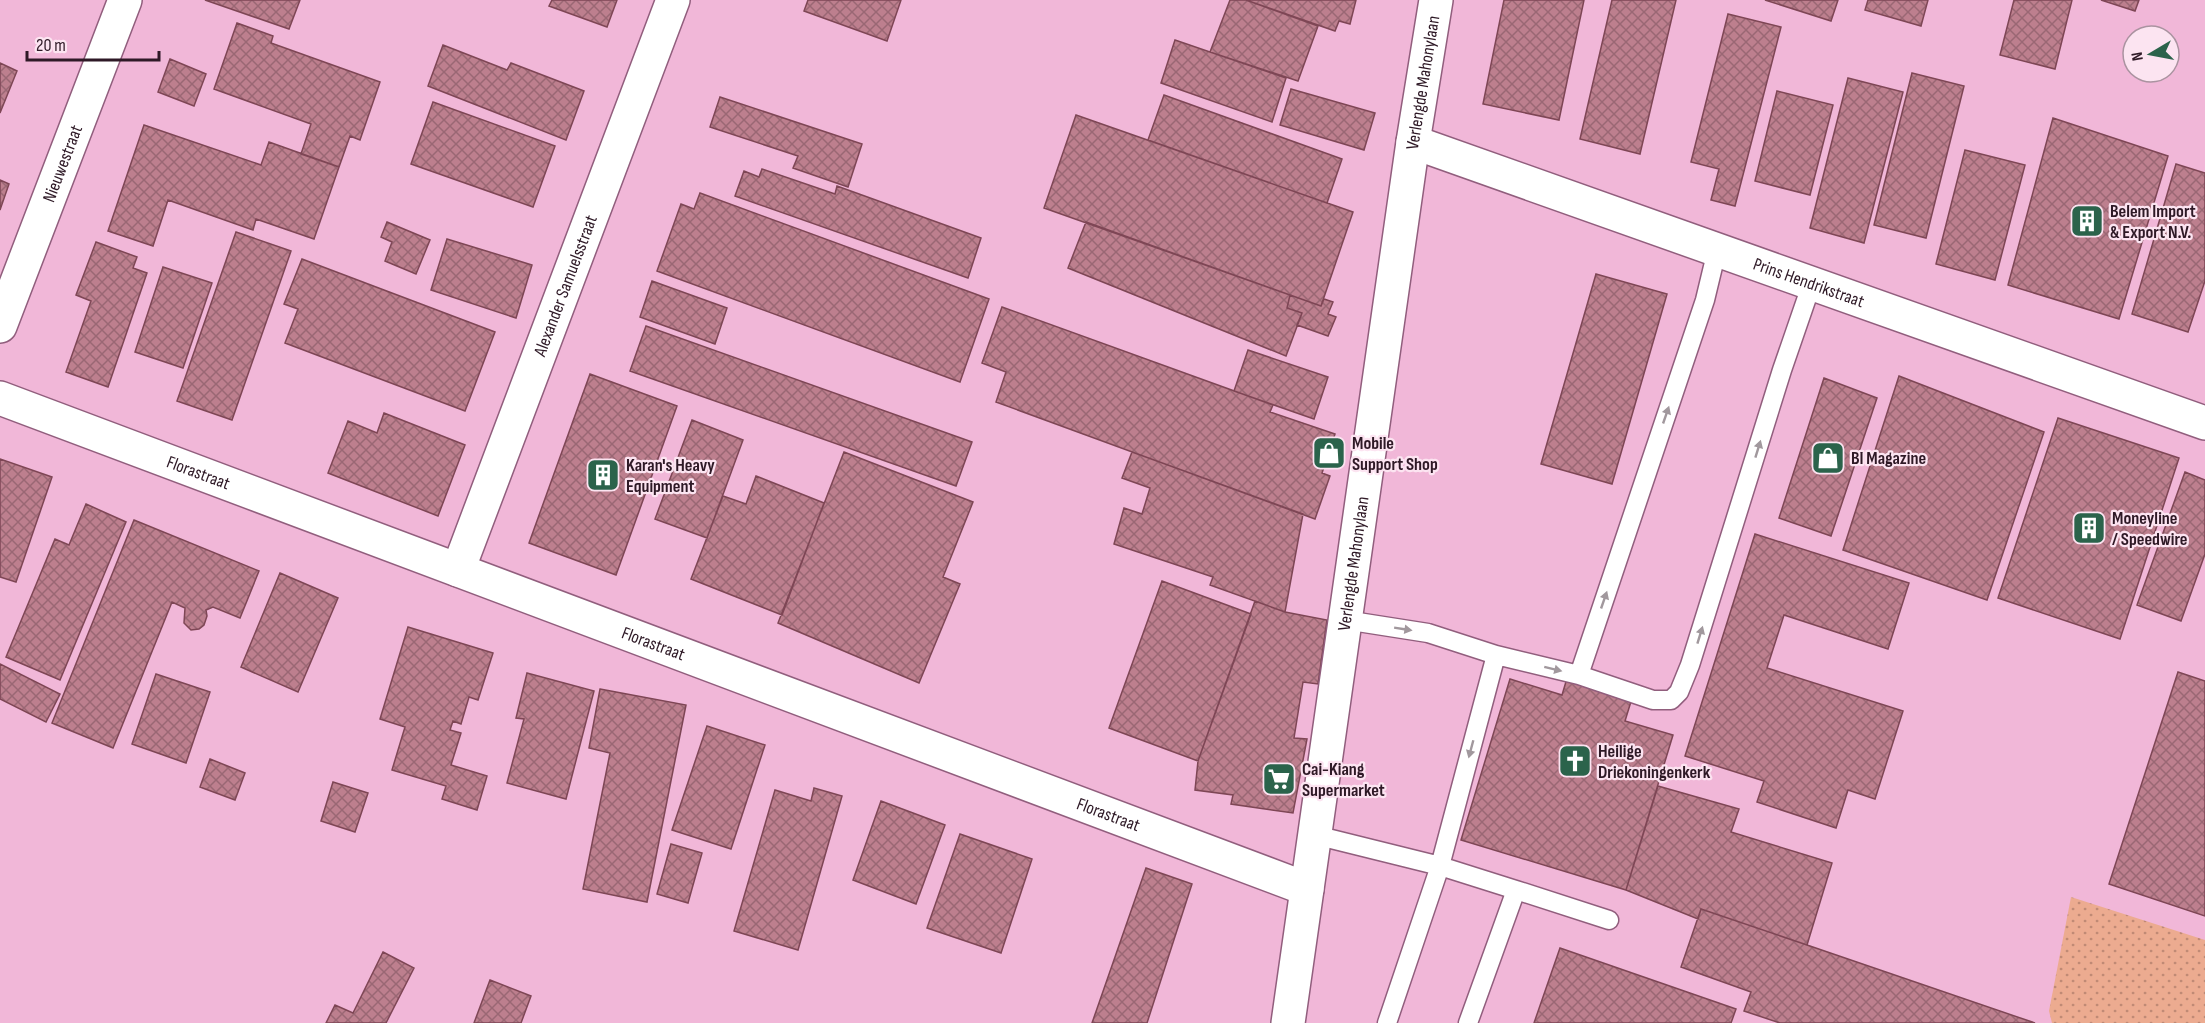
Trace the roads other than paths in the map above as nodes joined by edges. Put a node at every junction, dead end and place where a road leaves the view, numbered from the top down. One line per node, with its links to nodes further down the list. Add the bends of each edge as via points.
1 (125, 0): 7 (street, Nieuwestraat)
2 (674, 0): 10 (street, Alexander Samuelsstraat)
3 (1436, 0): 4 (street, Verlengde Mahonylaan)
4 (1413, 142): 5 (street, Prins Hendrikstraat); 11 (street, Verlengde Mahonylaan)
5 (1717, 250): 6 (street, Prins Hendrikstraat); 13 (lane, one-way to 5, via 1705,300)
6 (1812, 283): 9 (street, Prins Hendrikstraat); 13 (lane, one-way to 6, via 1653,700 1671,700 1679,692)
7 (0, 326)
8 (0, 398): 10 (street, Florastraat)
9 (2205, 423)
10 (458, 570): 16 (street, Florastraat)
11 (1345, 620): 12 (lane, one-way to 12, via 1428,633); 14 (street, Verlengde Mahonylaan)
12 (1496, 655): 13 (lane, one-way to 13); 15 (lane, one-way to 15)
13 (1579, 675)
14 (1315, 835): 15 (lane); 16 (street, Verlengde Mahonylaan)
15 (1440, 866): 17 (lane); 20 (lane)
16 (1307, 889): 19 (street, Verlengde Mahonylaan)
17 (1516, 890): 18 (lane); 21 (lane)
18 (1609, 920)
19 (1288, 1023)
20 (1387, 1023)
21 (1468, 1023)

